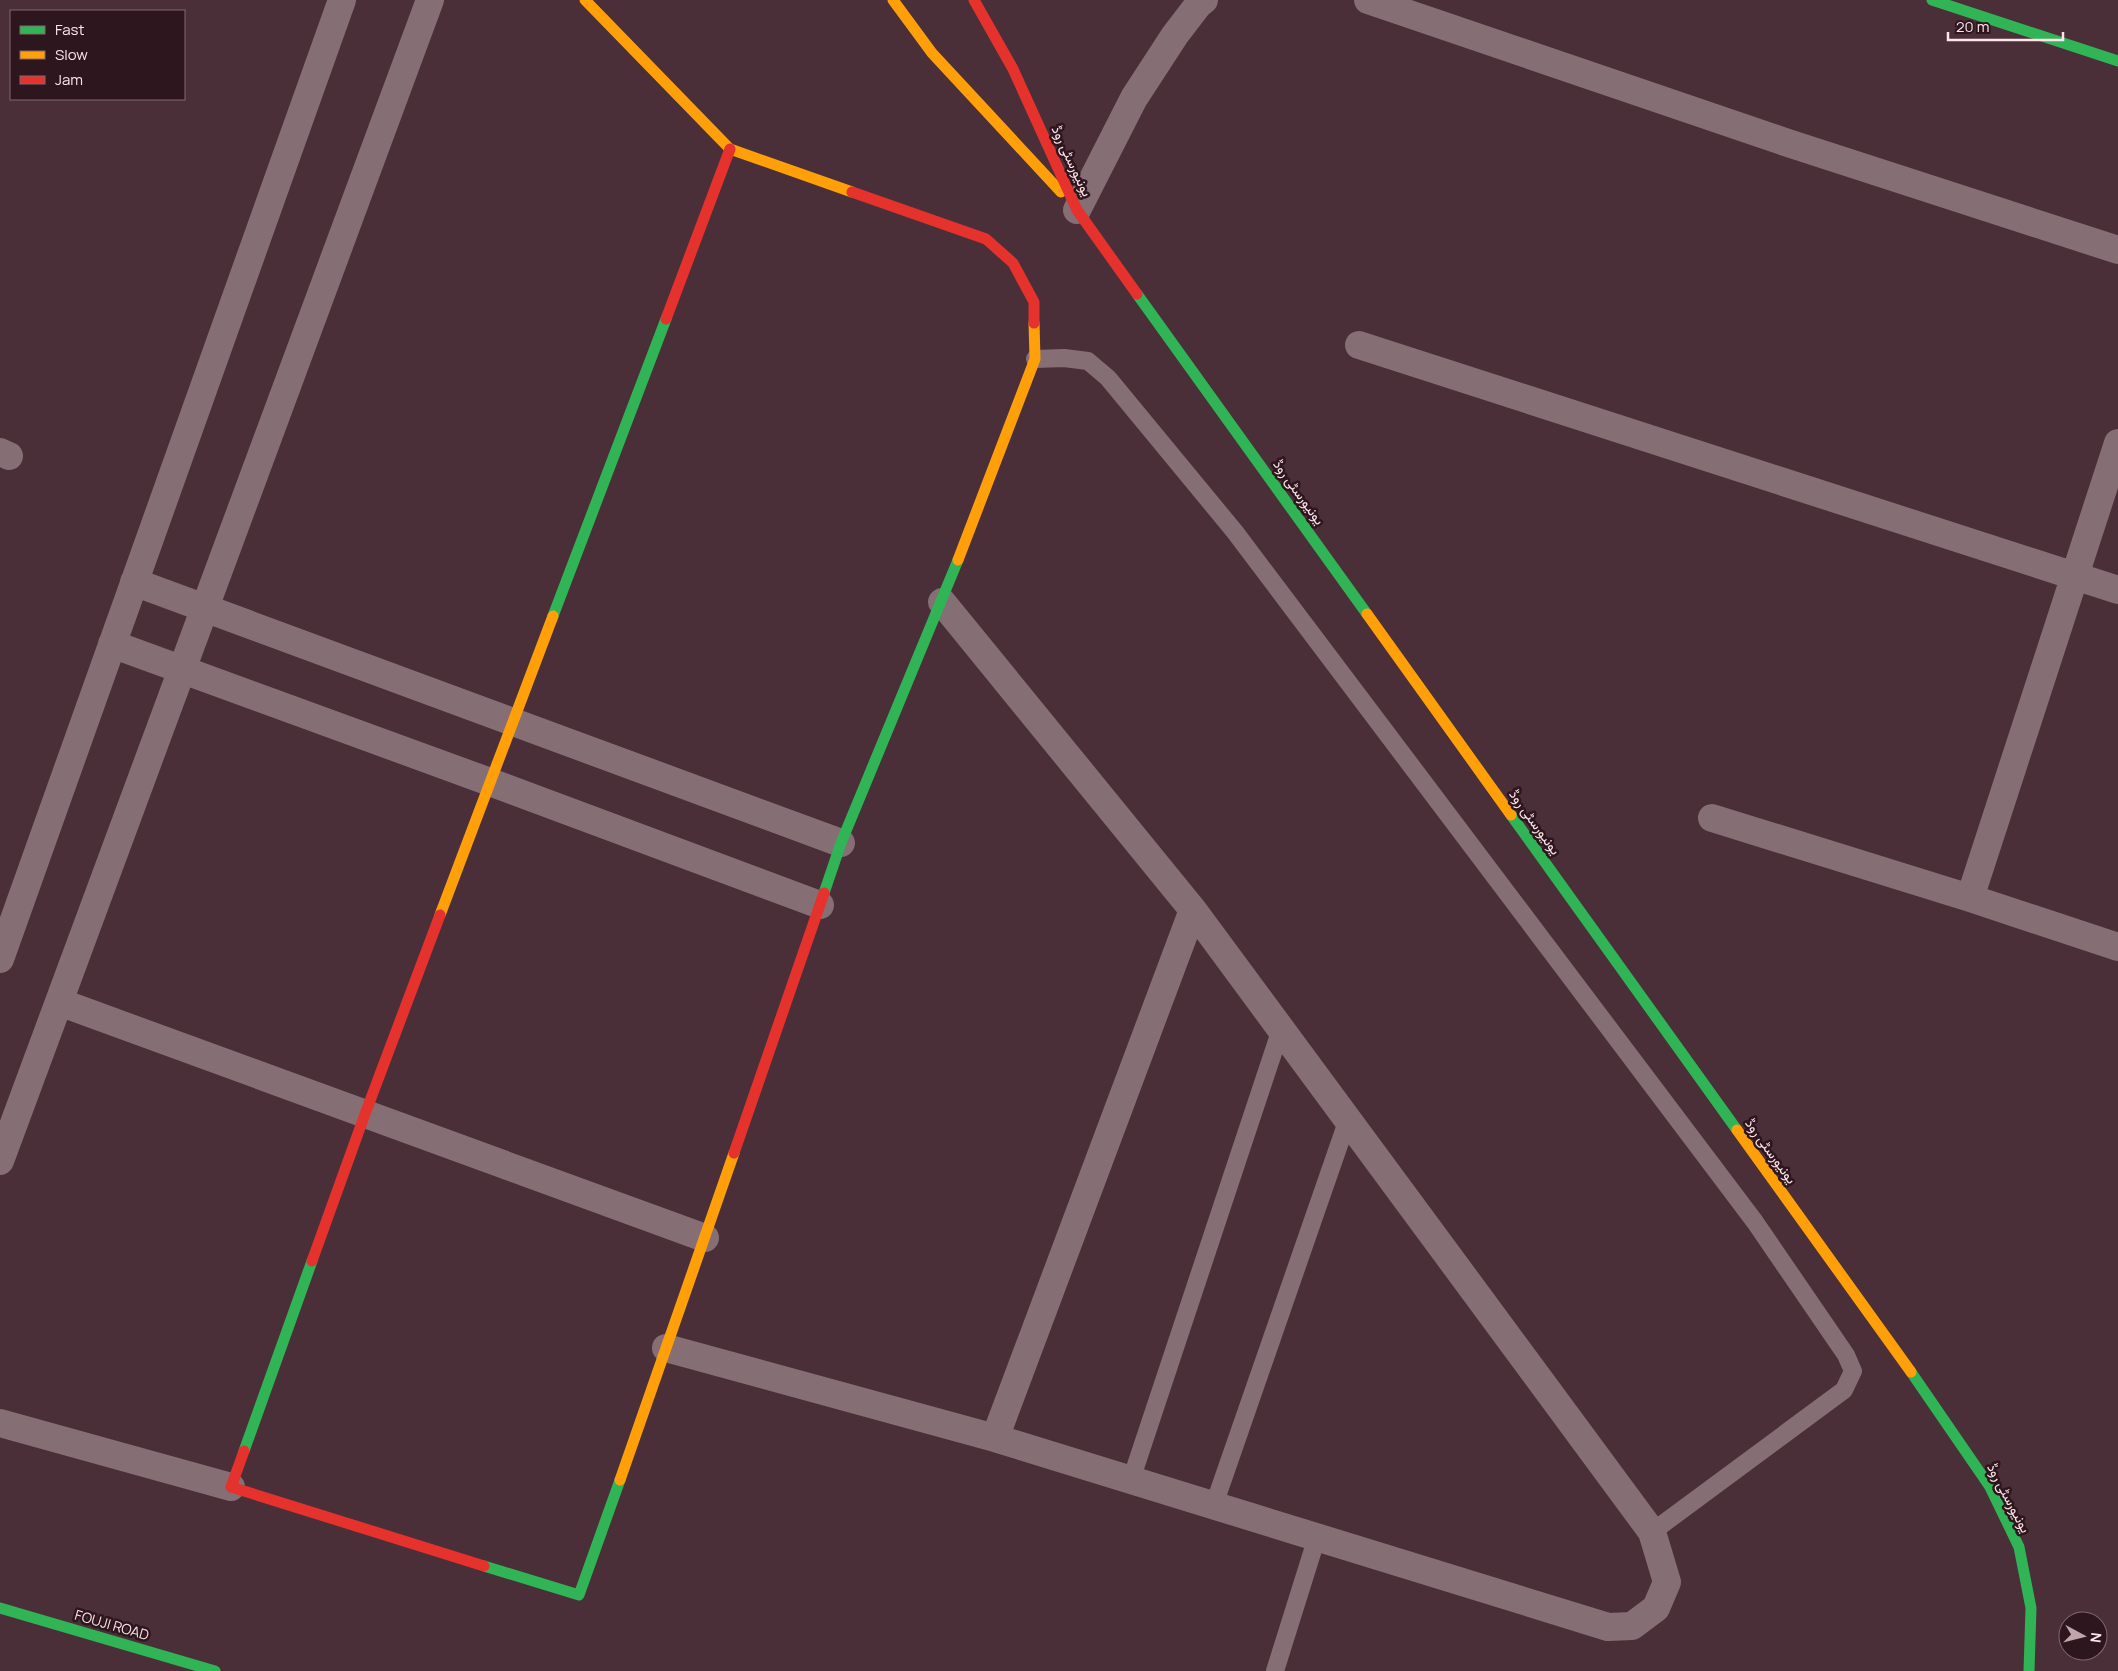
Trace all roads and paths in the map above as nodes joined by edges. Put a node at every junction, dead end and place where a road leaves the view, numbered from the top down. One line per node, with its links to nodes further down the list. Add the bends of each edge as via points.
1 (342, 0): 17 (street)
2 (430, 0): 20 (street)
3 (585, 0): 10 (main road)
4 (893, 0): 11 (main road, via 932,53)
5 (974, 0): 11 (main road, یونیورسٹی روڈ, via 1013,69)
6 (1204, 0): 11 (street, via 1175,35 1134,98)
7 (1368, 0): 12 (street, via 1788,143)
8 (1932, 0): 9 (main road)
9 (2118, 61)
10 (730, 149): 14 (main road, via 986,239 1013,263 1034,302); 23 (main road)
11 (1077, 210): 49 (main road, یونیورسٹی روڈ, via 1990,1487 2019,1547 2031,1608)
12 (2118, 250)
13 (1359, 345): 16 (street)
14 (1035, 359): 19 (main road); 44 (lane, via 1088,360 1108,378 1229,525 1755,1222 1846,1355 1853,1372 1844,1390)
15 (2118, 443): 16 (street)
16 (2075, 576): 18 (street); 27 (street)
17 (134, 582): 20 (street); 21 (street)
18 (2118, 590)
19 (942, 602): 26 (main road); 29 (street)
20 (205, 608): 22 (street); 23 (street)
21 (112, 644): 22 (street); 31 (street)
22 (182, 670): 24 (street); 32 (street)
23 (512, 722): 24 (main road); 26 (street)
24 (490, 782): 28 (street); 34 (main road)
25 (1712, 818): 27 (street)
26 (841, 843): 28 (main road)
27 (1970, 898): 30 (street)
28 (820, 905): 37 (main road)
29 (1193, 910): 33 (street); 40 (street)
30 (2118, 947)
31 (0, 959)
32 (59, 1002): 34 (street); 36 (street)
33 (1281, 1029): 35 (street); 41 (lane)
34 (365, 1114): 37 (street); 42 (main road)
35 (1348, 1120): 43 (lane); 44 (street)
36 (0, 1161)
37 (705, 1238): 38 (main road)
38 (666, 1348): 40 (street); 42 (main road, via 579,1595)
39 (0, 1423): 42 (street)
40 (995, 1438): 41 (street)
41 (1130, 1480): 43 (street)
42 (231, 1487)
43 (1214, 1505): 45 (street)
44 (1652, 1532): 45 (street, via 1668,1582 1656,1608 1632,1626 1608,1626)
45 (1317, 1537): 48 (lane)
46 (0, 1608): 47 (main road, FOUJI ROAD)
47 (214, 1671)
48 (1275, 1671)
49 (2029, 1671)

